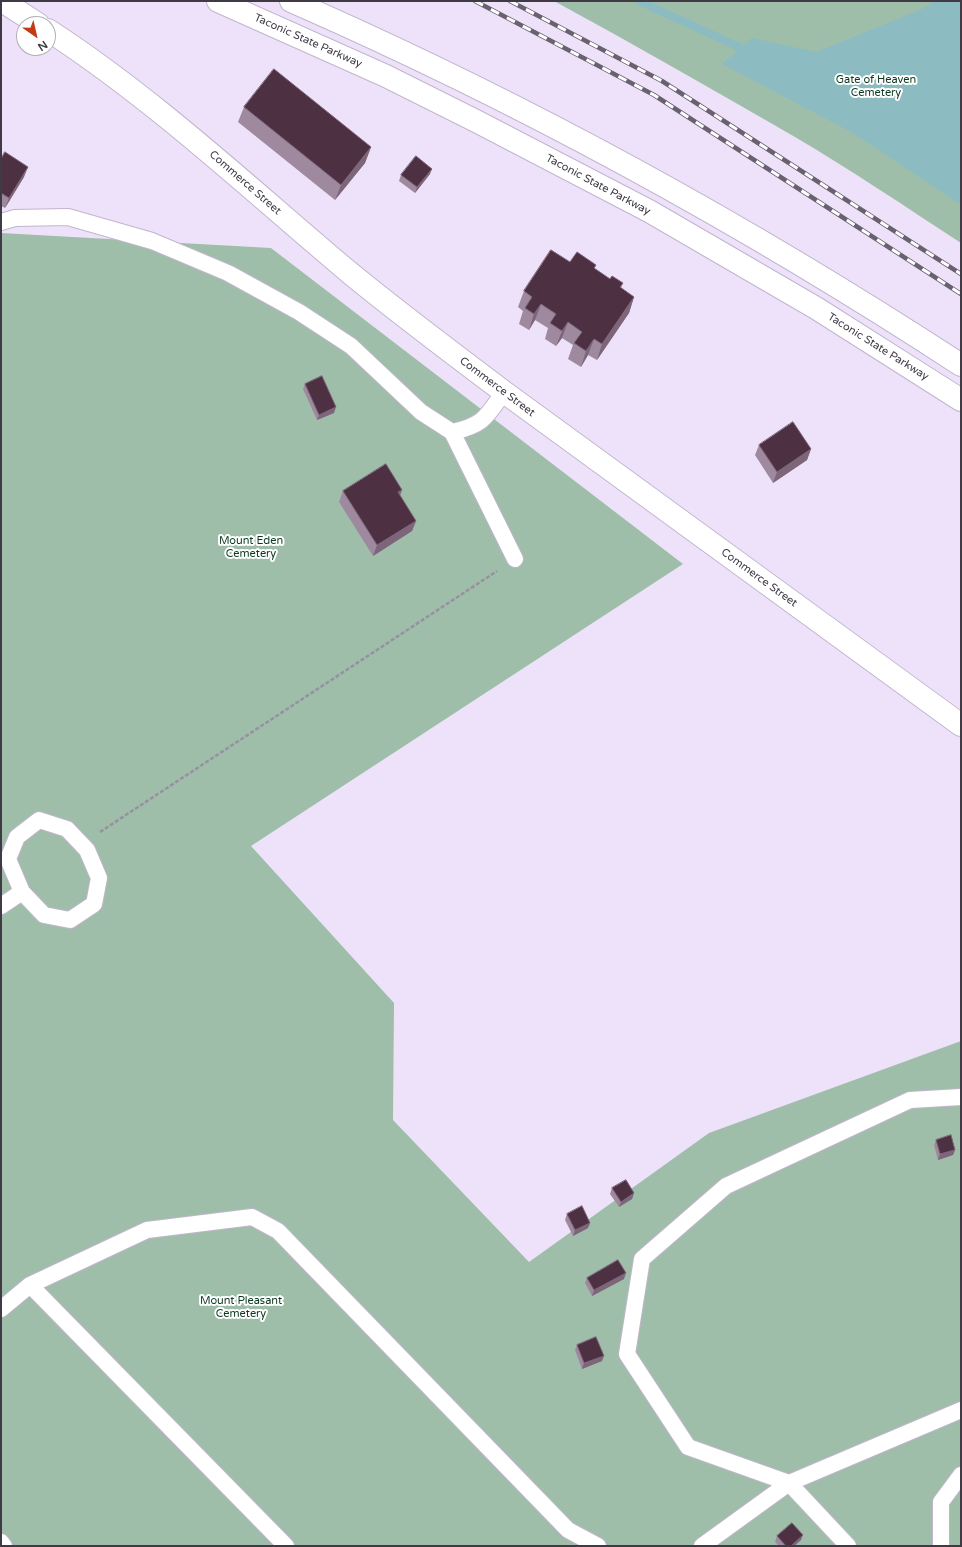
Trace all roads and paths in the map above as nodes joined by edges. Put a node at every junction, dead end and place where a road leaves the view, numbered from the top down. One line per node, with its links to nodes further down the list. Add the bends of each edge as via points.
1 (2, 1): 4 (main road)
2 (218, 1): 9 (main road, Taconic State Parkway, via 476,120 649,211 816,308)
3 (291, 1): 7 (main road, via 438,69 584,143 756,238)
4 (25, 16)
5 (56, 36): 8 (main road, Commerce Street, via 185,132 351,274)
6 (1, 222): 10 (lane, via 15,218 68,217 152,241 228,273 299,312 351,346 421,412)
7 (961, 365)
8 (504, 392): 10 (lane, via 485,419 466,429); 12 (main road, Commerce Street)
9 (961, 400)
10 (452, 432): 11 (lane)
11 (515, 559): 13 (path)
12 (961, 725)
13 (81, 844): 14 (lane, via 67,829 39,820 17,837 8,859); 14 (lane, via 87,850 99,878 94,904 70,920 44,915)
14 (22, 892): 15 (lane)
15 (1, 906)
16 (961, 1097): 21 (lane, via 910,1100 726,1186 642,1259 626,1354 688,1447)
17 (30, 1285): 18 (lane); 24 (lane); 25 (lane, via 147,1230 252,1217 278,1231 568,1530)
18 (1, 1309)
19 (961, 1410): 21 (lane)
20 (961, 1475): 28 (lane, via 941,1502)
21 (788, 1483): 26 (lane); 27 (lane)
22 (1, 1542): 23 (lane)
23 (4, 1546)
24 (286, 1546)
25 (598, 1546)
26 (702, 1546)
27 (848, 1546)
28 (941, 1546)

